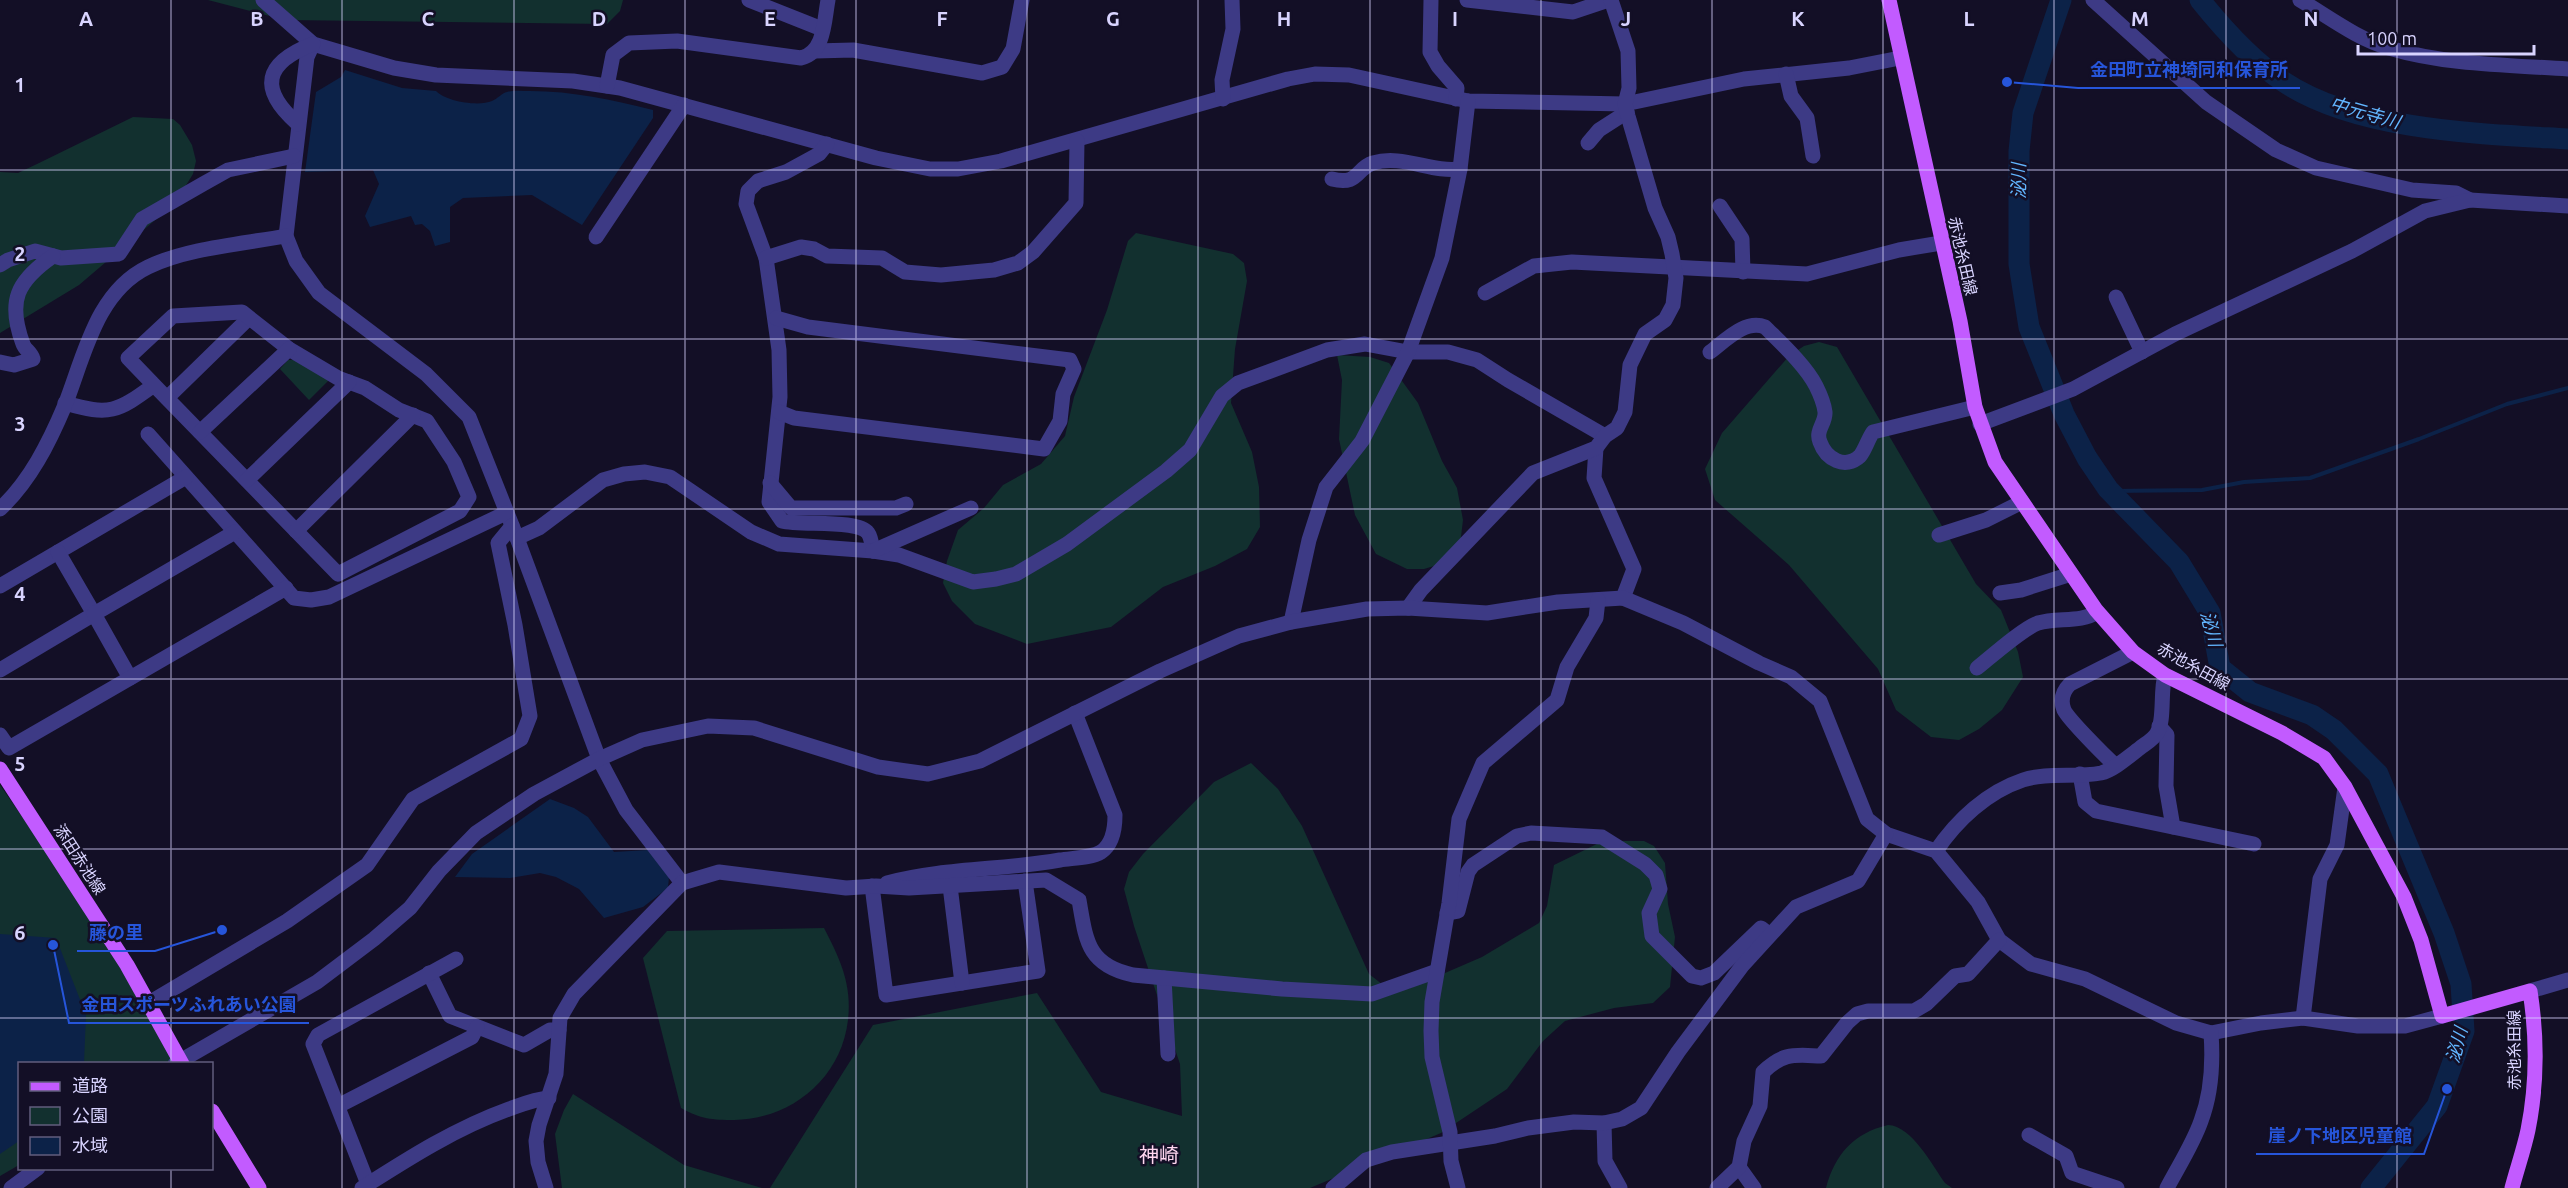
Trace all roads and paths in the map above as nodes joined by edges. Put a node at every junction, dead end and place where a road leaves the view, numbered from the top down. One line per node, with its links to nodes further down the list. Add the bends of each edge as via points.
1 (263, 0): 14 (street)
2 (749, 0): 13 (street)
3 (828, 0): 13 (street)
4 (1022, 0): 15 (street, via 1013,49 1002,68 982,73 853,50)
5 (1232, 0): 20 (street, via 1233,29 1222,80)
6 (1431, 0): 21 (street, via 1431,52)
7 (1467, 0): 12 (street)
8 (1610, 0): 12 (street, via 1573,12); 23 (street, via 1628,51)
9 (1889, 0): 16 (main road, 赤池糸田線)
10 (2092, 0): 32 (street, via 2206,102 2276,150 2316,168 2412,190 2456,193)
11 (2300, 0): 17 (street, via 2355,34 2389,48 2476,63)
12 (1527, 4)
13 (822, 29): 15 (street)
14 (313, 44): 19 (street, via 394,68 436,75); 24 (street, via 307,57); 24 (street, via 279,63 273,73 274,95)
15 (815, 51): 19 (street, via 801,58 690,42 628,43 613,55)
16 (1900, 58): 18 (street); 37 (main road, 赤池糸田線)
17 (2568, 69)
18 (1786, 74): 23 (street, via 1744,79); 29 (street, via 1791,96 1807,118)
19 (608, 86): 22 (street)
20 (1223, 99): 21 (street, via 1315,74 1349,75); 25 (street)
21 (1462, 100): 23 (street); 30 (street)
22 (684, 105): 27 (street); 36 (street)
23 (1626, 108): 26 (street); 41 (street)
24 (298, 124): 28 (street)
25 (1077, 141): 27 (street, via 958,169 930,169); 39 (street, via 1076,203 1033,252 1018,263 994,270 941,275 905,272 882,258 827,256 814,249 801,248)
26 (1588, 143)
27 (827, 144): 39 (street, via 819,154 786,172 758,181 748,191 746,204)
28 (294, 156): 35 (street); 38 (street, via 228,170 203,184 142,219 120,254)
29 (1813, 156)
30 (1460, 170): 31 (street, via 1416,162 1383,162 1370,163 1352,179); 48 (street, via 1442,258)
31 (1332, 179)
32 (2470, 200): 34 (street); 50 (street, via 2425,211 2352,251)
33 (1720, 206): 42 (street, via 1742,240)
34 (2568, 206)
35 (286, 236): 55 (street, via 185,255 147,267 123,285 103,309); 70 (street, via 296,261 319,293 426,374 469,417)
36 (596, 237)
37 (1941, 243): 42 (street, via 1807,274); 56 (main road, 赤池糸田線)
38 (53, 256): 40 (street, via 35,251); 51 (street, via 33,270 16,298 14,312 19,332 33,359 15,365)
39 (766, 258): 46 (street)
40 (0, 266)
41 (1675, 268): 42 (street); 43 (street, via 1572,262 1534,266); 62 (street, via 1673,305 1665,320 1645,334 1630,365 1624,412 1617,428)
42 (1743, 272)
43 (1485, 292)
44 (2116, 297): 50 (street)
45 (249, 318): 47 (street); 53 (street, via 242,312 173,316 128,358); 54 (street)
46 (776, 318): 57 (street); 57 (street, via 807,327 1070,360 1074,369 1063,394 1060,421 1044,449 794,418)
47 (289, 350): 52 (street); 60 (street)
48 (1407, 352): 62 (street, via 1448,352 1478,360); 75 (street, via 1365,344 1327,350 1238,383 1222,396 1190,450 1175,463 1067,544 1016,574 972,582 899,555); 87 (street, via 1362,441 1326,487 1309,540)
49 (1710, 352): 56 (street, via 1745,327 1765,327 1815,384 1824,405 1820,442 1829,457 1838,462 1849,462 1861,455 1873,432)
50 (2142, 352): 59 (street, via 2073,389)
51 (0, 363)
52 (349, 382): 58 (street); 64 (street)
53 (154, 385): 54 (street); 55 (street, via 111,411)
54 (167, 398): 60 (street)
55 (65, 403): 69 (street, via 45,450 16,494)
56 (1975, 407): 59 (main road, 赤池糸田線)
57 (779, 412): 65 (street)
58 (413, 415): 71 (street); 74 (street, via 427,421 454,462 469,497 460,511)
59 (1980, 424): 66 (main road, 赤池糸田線, via 1995,462)
60 (200, 432): 64 (street)
61 (148, 434): 63 (street)
62 (1601, 442): 82 (street, via 1594,478 1634,569); 84 (street, via 1533,472 1420,590)
63 (186, 477): 72 (street); 76 (street)
64 (247, 480): 71 (street)
65 (770, 483): 67 (street, via 791,508 896,508); 75 (street, via 769,502 782,521 859,525 869,533)
66 (2022, 502): 73 (street, via 1986,520); 78 (main road, 赤池糸田線)
67 (906, 504)
68 (970, 508): 75 (street)
69 (0, 509)
70 (512, 526): 75 (street, via 538,528 603,480 645,472 670,477 751,532 779,544); 77 (street); 96 (street); 119 (street, via 498,543 530,716 520,739 413,799 367,865 287,921)
71 (296, 531): 74 (street, via 338,574)
72 (235, 532): 80 (street); 86 (street)
73 (1939, 535)
74 (391, 547): 77 (street)
75 (873, 551)
76 (58, 552): 79 (street); 86 (street)
77 (399, 563): 80 (street, via 328,597 294,597)
78 (2071, 574): 81 (street); 85 (main road, 赤池糸田線)
79 (0, 586)
80 (286, 588): 92 (street)
81 (2001, 593)
82 (1623, 598): 83 (street); 102 (street, via 1791,677 1820,701 1868,819)
83 (1598, 600): 84 (street, via 1487,613); 109 (street, via 1596,618 1568,667 1557,700 1483,764 1459,819)
84 (1408, 608): 87 (street, via 1367,609)
85 (2097, 612): 88 (main road, 赤池糸田線); 89 (street, via 2089,618 2035,624)
86 (94, 614): 90 (street); 92 (street)
87 (1291, 622): 93 (street, via 1239,636)
88 (2133, 652): 91 (main road, 赤池糸田線); 97 (street, via 2070,684 2062,697 2064,710)
89 (1977, 668)
90 (0, 670)
91 (2165, 675): 94 (street); 100 (main road, 赤池糸田線, via 2324,758)
92 (130, 678): 95 (street, via 9,748)
93 (1075, 713): 96 (street, via 980,761 928,774 878,767 754,728 708,726 642,740); 107 (street, via 1114,815 1116,829 1101,852 1031,865 910,877)
94 (2159, 726): 97 (street, via 2157,734); 101 (street, via 2167,735 2166,786)
95 (0, 735)
96 (599, 759): 106 (street, via 626,810); 126 (street, via 534,794 476,833 410,908 317,981)
97 (2115, 765): 99 (street, via 2103,772)
98 (0, 769): 119 (main road, 添田赤池線)
99 (2080, 774): 101 (street, via 2085,802 2096,812); 104 (street, via 2025,779 1998,791 1970,812)
100 (2345, 787): 120 (main road, 赤池糸田線, via 2404,897); 121 (street, via 2337,845 2320,879)
101 (2173, 827): 103 (street)
102 (1886, 834): 104 (street); 110 (street, via 1858,881 1796,907)
103 (2254, 844)
104 (1936, 851): 111 (street, via 1978,902)
105 (1025, 881): 108 (street); 115 (street, via 1046,880 1079,900 1088,946 1116,971); 117 (street, via 1038,971)
106 (682, 883): 107 (street, via 719,872 846,888); 123 (street, via 574,994 560,1018)
107 (874, 886): 108 (street); 117 (street, via 886,995)
108 (950, 886): 117 (street)
109 (1447, 913): 110 (street, via 1458,911 1473,865 1517,836 1602,837 1656,875 1660,889 1649,913 1652,936 1692,976 1701,978 1714,973 1761,928); 113 (street)
110 (1770, 934): 130 (street, via 1716,1001 1641,1108 1622,1119)
111 (1999, 940): 124 (street, via 2031,964 2085,979 2176,1023); 133 (street, via 1968,974 1955,976 1920,1008 1857,1014 1821,1056 1787,1055 1776,1059 1763,1072 1761,1106 1744,1141)
112 (456, 959): 114 (street)
113 (1437, 971): 115 (street, via 1372,994); 132 (street, via 1432,1057 1450,1132)
114 (429, 973): 122 (street, via 450,1016); 128 (street, via 318,1035 313,1044)
115 (1164, 978): 125 (street)
116 (2568, 980): 118 (street)
117 (962, 983)
118 (2530, 991): 120 (main road, 赤池糸田線); 146 (main road, 赤池糸田線, via 2534,1084 2528,1129)
119 (148, 1003): 126 (main road, 添田赤池線)
120 (2446, 1015): 121 (street, via 2405,1026 2358,1026)
121 (2303, 1018): 124 (street)
122 (477, 1027): 123 (street, via 524,1046 550,1030); 128 (street, via 472,1037)
123 (559, 1030): 127 (street, via 556,1074)
124 (2211, 1033): 145 (street, via 2208,1094 2201,1122)
125 (1168, 1054)
126 (179, 1062)
127 (549, 1098): 135 (street, via 488,1117 424,1149); 138 (street, via 536,1141)
128 (338, 1106): 135 (street)
129 (213, 1113): 137 (main road)
130 (1604, 1123): 132 (street, via 1574,1122); 141 (street, via 1605,1161)
131 (2029, 1135): 144 (street, via 2066,1156 2072,1173)
132 (1449, 1143): 139 (street, via 1366,1160); 140 (street)
133 (1739, 1167): 142 (street); 143 (street)
134 (35, 1170): 136 (street)
135 (365, 1186)
136 (11, 1188)
137 (259, 1188)
138 (546, 1188)
139 (1333, 1188)
140 (1458, 1188)
141 (1620, 1188)
142 (1717, 1188)
143 (1755, 1188)
144 (2117, 1188)
145 (2167, 1188)
146 (2512, 1188)

